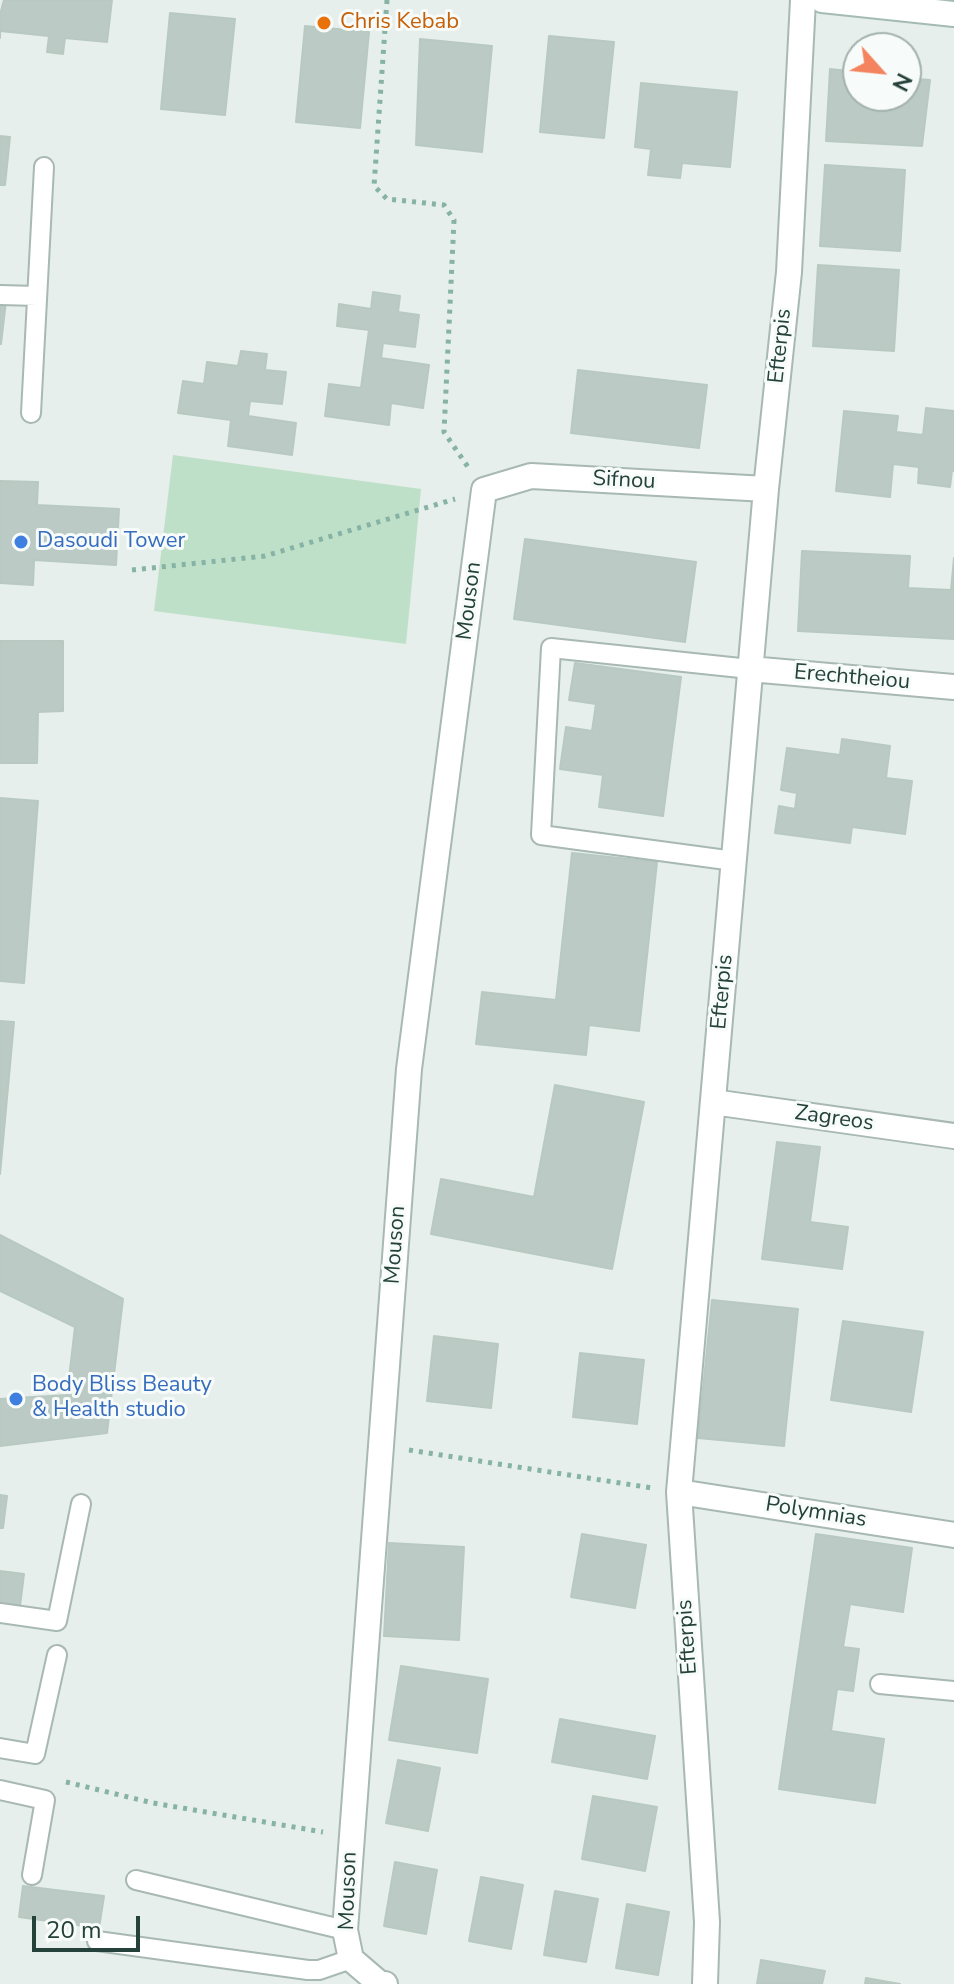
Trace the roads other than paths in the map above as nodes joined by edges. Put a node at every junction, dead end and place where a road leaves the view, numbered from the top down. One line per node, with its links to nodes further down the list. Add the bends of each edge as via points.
1 (803, 0): 8 (street, Efterpis, via 789,272)
2 (822, 0): 3 (street)
3 (954, 14)
4 (44, 167): 6 (lane)
5 (0, 295): 6 (lane)
6 (37, 296): 7 (lane)
7 (31, 413)
8 (766, 489): 9 (street, Sifnou, via 531,476); 10 (street, Efterpis)
9 (484, 490): 26 (street, Mouson, via 409,1069)
10 (750, 669): 11 (street, Erechtheiou); 12 (street, Efterpis); 12 (lane, via 551,648 541,835)
11 (954, 687)
12 (734, 861): 13 (street, Efterpis)
13 (713, 1102): 14 (street, Zagreos); 15 (street, Efterpis)
14 (954, 1136)
15 (679, 1492): 17 (street, Polymnias); 30 (street, Efterpis, via 707,1922)
16 (81, 1504): 18 (lane, via 57,1621)
17 (954, 1535)
18 (0, 1613)
19 (57, 1655): 22 (lane, via 35,1754)
20 (880, 1684): 21 (lane)
21 (954, 1691)
22 (0, 1748)
23 (0, 1790): 24 (lane, via 45,1800)
24 (32, 1875)
25 (136, 1880): 26 (lane)
26 (345, 1930): 28 (street, Mouson)
27 (97, 1941): 28 (lane, via 308,1970)
28 (351, 1959): 29 (street, Mouson)
29 (385, 1984)
30 (705, 1984)

